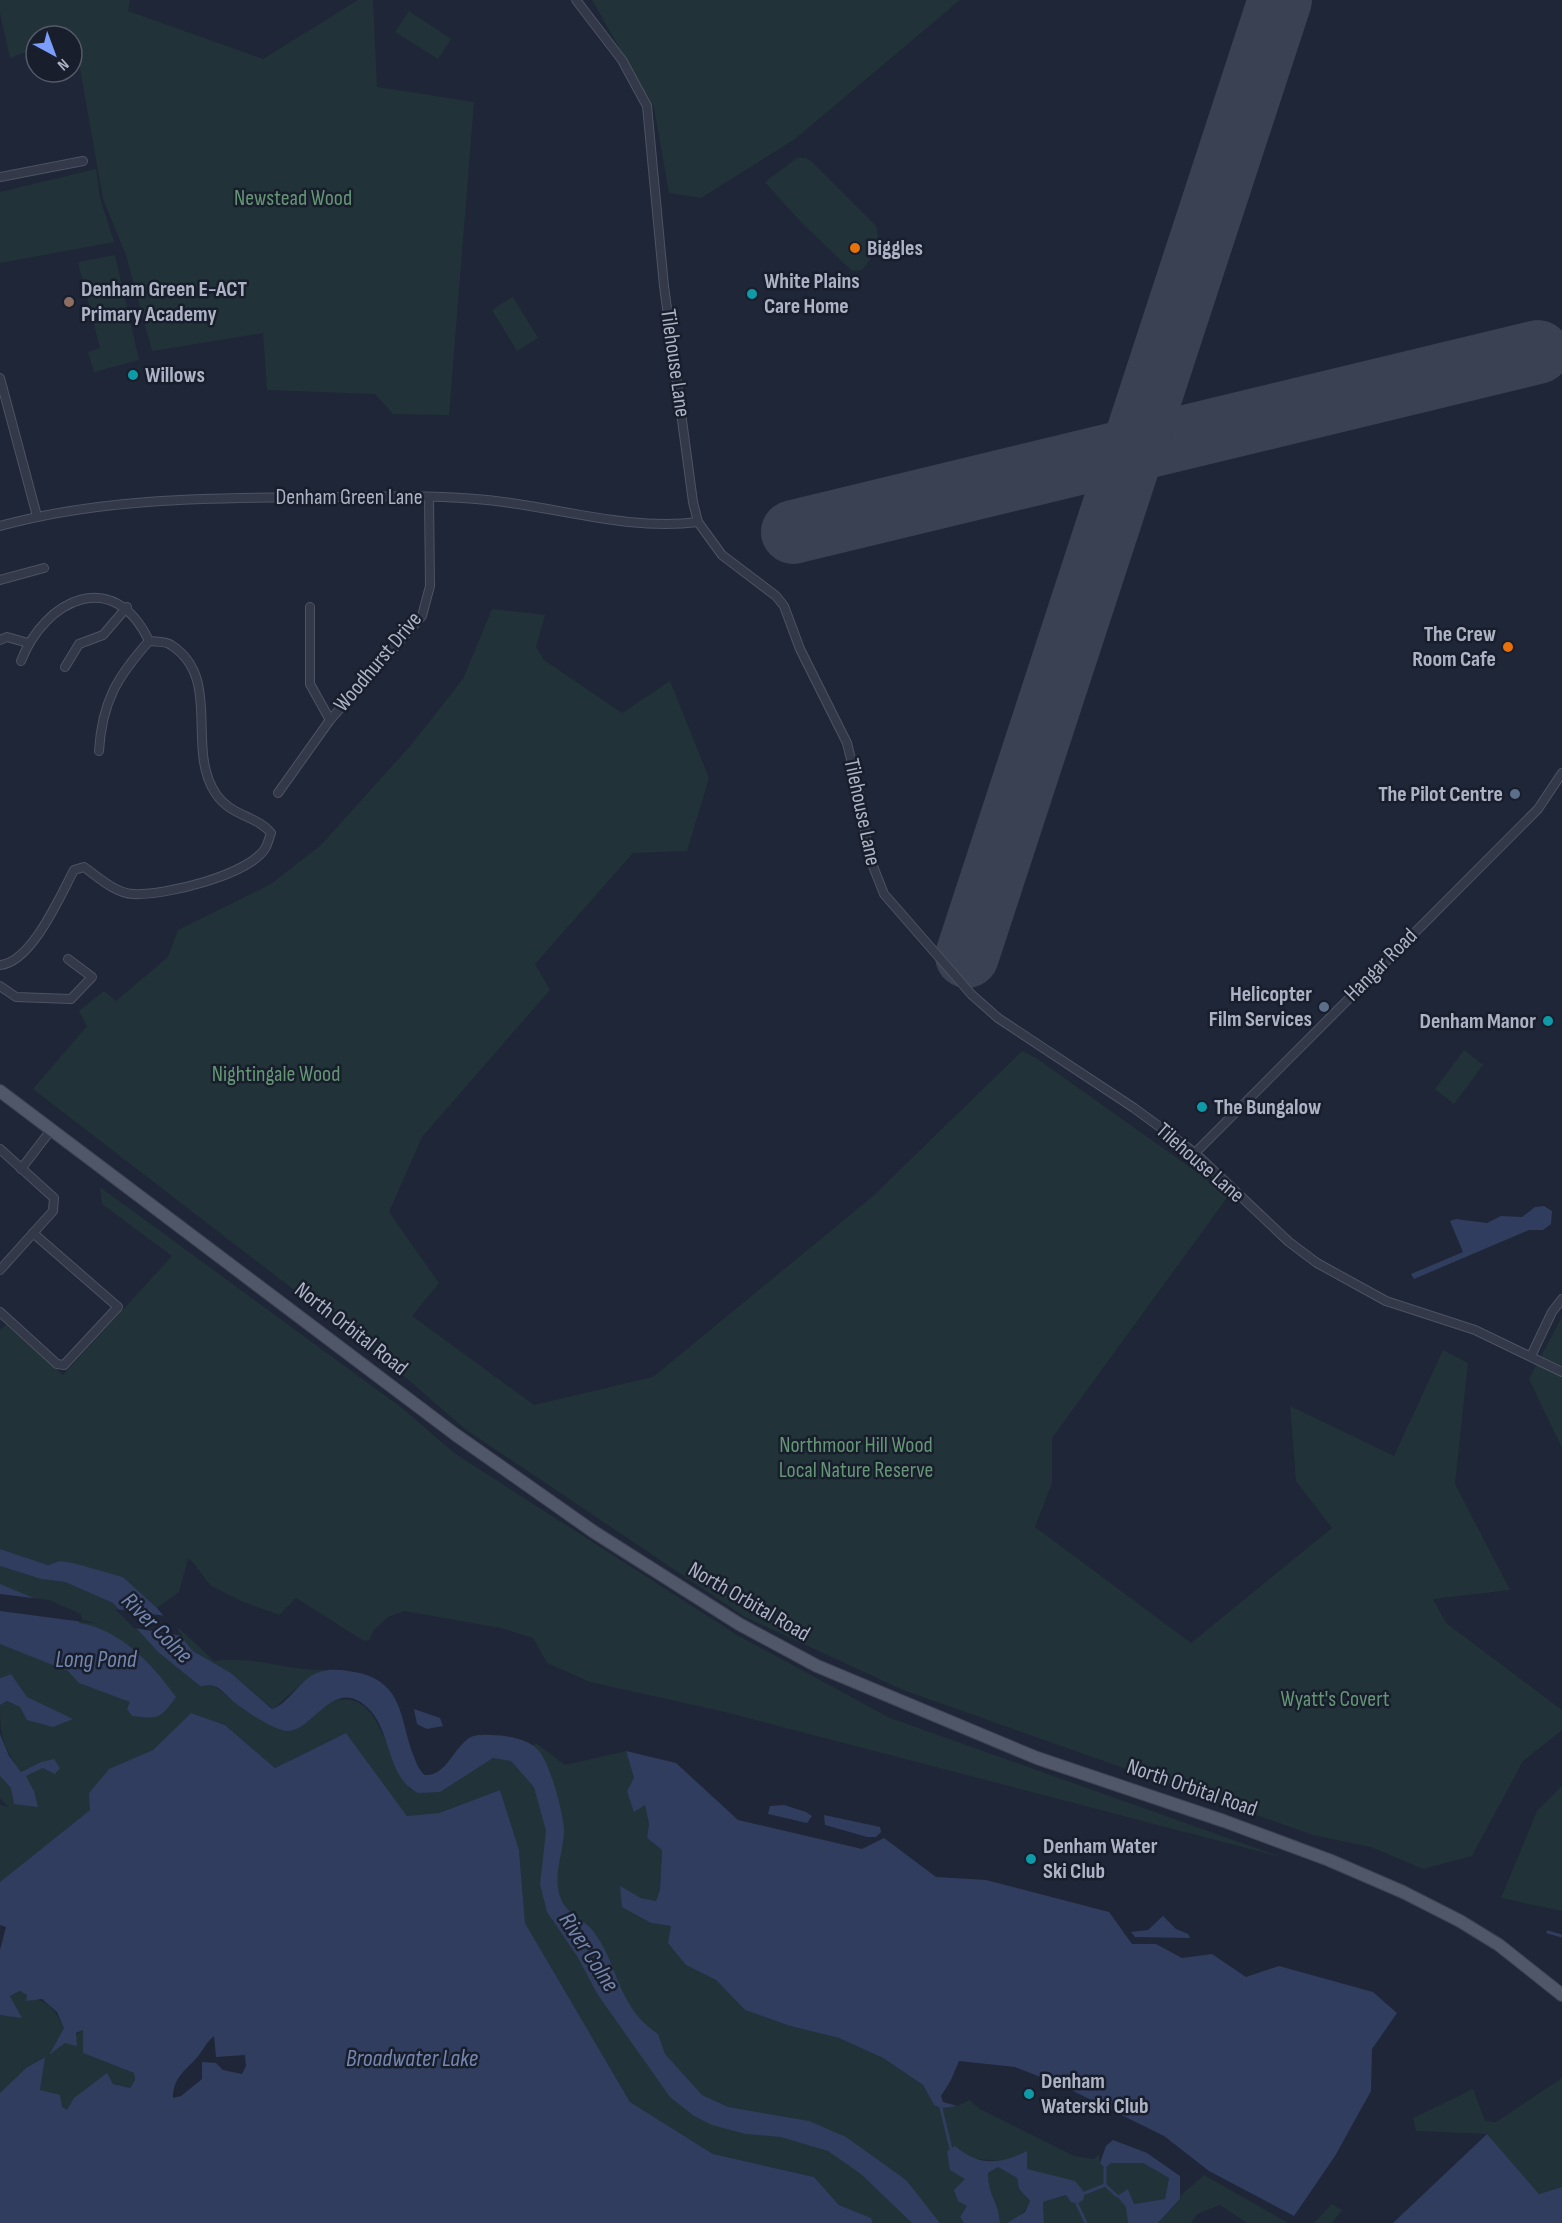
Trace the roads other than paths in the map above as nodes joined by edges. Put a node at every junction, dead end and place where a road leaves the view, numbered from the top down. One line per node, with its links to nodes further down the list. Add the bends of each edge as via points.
1 (576, 0): 7 (street, Tilehouse Lane, via 622,60 647,106 664,285)
2 (83, 161): 3 (street)
3 (0, 177)
4 (0, 378): 6 (street)
5 (429, 497): 6 (street, Denham Green Lane, via 164,499); 7 (street, Denham Green Lane, via 487,500 621,523); 18 (street, Woodhurst Drive, via 430,586 422,616)
6 (37, 516): 8 (street, Denham Green Lane)
7 (698, 522): 28 (street, Tilehouse Lane, via 722,555 784,606 800,649 847,743 870,856 877,880 892,906 972,995 998,1018 1134,1108)
8 (0, 526)
9 (44, 568): 10 (street)
10 (0, 580)
11 (310, 607): 18 (street, Woodhurst Drive, via 310,684)
12 (127, 608): 14 (street); 15 (street, via 107,600 86,599 61,606); 17 (street, via 103,635 79,644)
13 (0, 640): 15 (street, via 7,637)
14 (148, 641): 19 (street, via 125,667 104,708); 23 (street, via 170,644 191,665 202,694 200,731 207,771 216,794 237,815 263,824 271,833 266,848 248,863 206,882 131,894 109,885 84,867 74,870 44,926 21,956)
15 (28, 643): 16 (street)
16 (21, 661)
17 (65, 667)
18 (330, 720): 21 (street, Woodhurst Drive)
19 (99, 751)
20 (1562, 773): 28 (street, Hangar Road, via 1538,809)
21 (278, 793)
22 (68, 959): 24 (street, via 92,977 71,999 16,997)
23 (0, 965)
24 (0, 986)
25 (0, 1091): 26 (main road, North Orbital Road)
26 (51, 1130): 29 (street); 36 (main road, North Orbital Road, via 456,1436 594,1532 739,1624 818,1666 1037,1758 1247,1829 1403,1892 1499,1945)
27 (0, 1149): 29 (street)
28 (1195, 1154): 34 (street, Tilehouse Lane, via 1289,1242 1327,1269 1386,1301 1475,1330)
29 (21, 1169): 30 (street, via 56,1204)
30 (33, 1233): 31 (street); 33 (street, via 118,1307 64,1365 57,1364)
31 (0, 1270)
32 (1562, 1299): 34 (street)
33 (0, 1312)
34 (1531, 1356): 35 (street, Tilehouse Lane)
35 (1562, 1372)
36 (1562, 1995)

